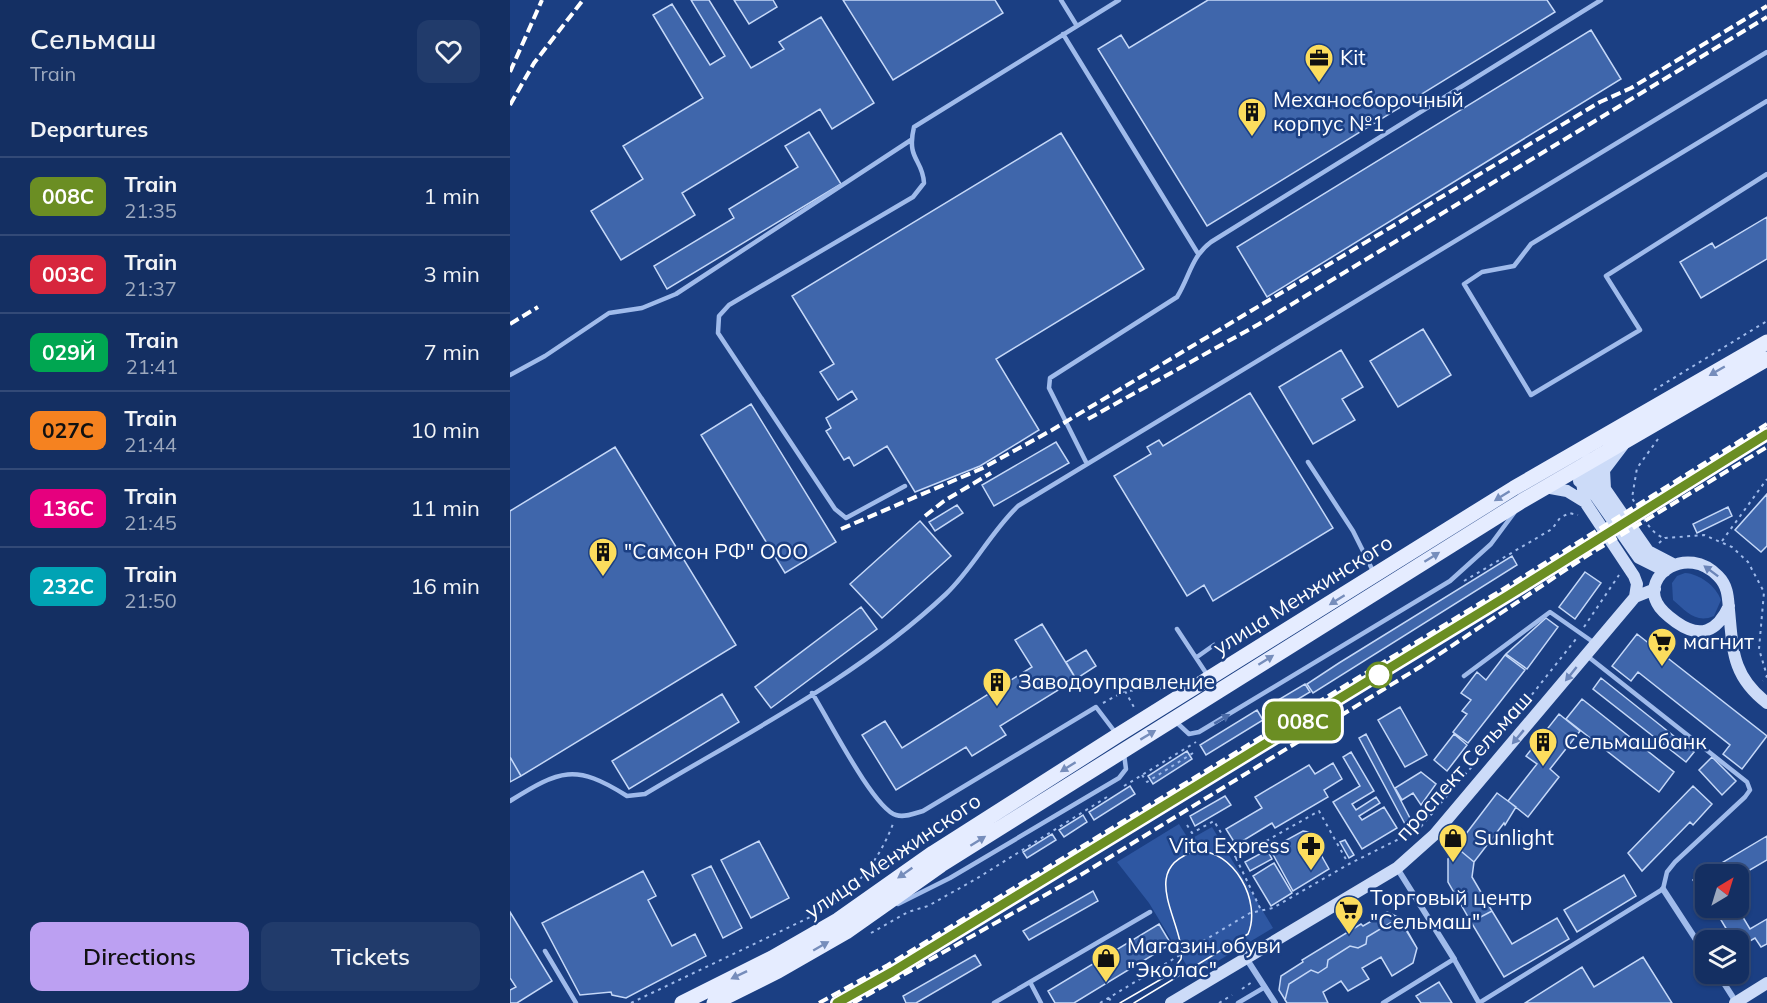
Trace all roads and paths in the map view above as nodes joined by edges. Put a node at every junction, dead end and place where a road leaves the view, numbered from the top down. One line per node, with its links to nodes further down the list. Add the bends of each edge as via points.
1 (1061, 0): 4 (lane)
2 (1119, 0): 4 (lane)
3 (1601, 0): 10 (lane)
4 (1077, 26): 5 (lane)
5 (1063, 34): 8 (lane, via 915,127); 10 (lane)
6 (1767, 52): 21 (lane)
7 (1767, 101): 9 (lane, via 1531,244 1514,266 1482,272 1464,284 1532,395 1640,330 1606,276)
8 (911, 140): 15 (lane, via 676,294 642,308 609,313); 26 (lane, via 913,156 924,175 924,183 913,197 729,305 719,316 718,333 834,510 846,518)
9 (1767, 174)
10 (1197, 252): 21 (lane, via 1188,281 1177,297 1050,378 1049,388)
11 (1749, 332): 12 (path)
12 (1751, 337)
13 (1767, 342): 18 (main road, улица Менжинского, one-way to 18)
14 (1767, 358): 16 (main road, улица Менжинского)
15 (510, 375)
16 (1636, 433): 18 (main road, улица Менжинского); 32 (main road, via 1604,470 1605,489 1648,551)
17 (1659, 438): 30 (path, via 1637,468 1632,498 1651,528)
18 (1611, 440): 20 (main road, улица Менжинского); 24 (main road, улица Менжинского); 27 (main road, via 1596,468)
19 (1308, 462): 34 (lane, via 1353,531)
20 (1586, 462): 22 (main road, улица Менжинского); 25 (main road)
21 (1087, 464): 49 (lane, via 1018,506 998,525 969,570 945,594 879,651)
22 (1566, 474): 24 (main road, улица Менжинского); 25 (main road)
23 (1767, 479): 31 (path)
24 (1540, 481): 27 (main road); 28 (main road, улица Менжинского); 34 (main road, улица Менжинского, one-way to 34)
25 (1582, 482): 27 (main road)
26 (904, 486)
27 (1590, 498): 32 (main road, via 1639,558); 35 (main road)
28 (1522, 501): 47 (main road, улица Менжинского, one-way to 28); 52 (lane, one-way to 28, via 1189,734 1199,732 1450,581 1491,544)
29 (1582, 516): 36 (path, via 1569,513 1552,529)
30 (1665, 538)
31 (1722, 541)
32 (1669, 567): 37 (main road); 39 (main road, one-way to 32, via 1727,589 1713,571 1693,561)
33 (1617, 568): 41 (path, via 1618,576)
34 (1375, 576): 47 (main road, улица Менжинского, one-way to 47)
35 (1634, 576): 37 (main road); 38 (main road)
36 (1460, 584)
37 (1655, 589): 38 (main road); 39 (main road, via 1656,602 1663,611 1695,632 1712,630)
38 (1635, 597): 42 (main road, проспект Сельмаш)
39 (1729, 606): 50 (main road, via 1734,659 1741,677)
40 (1178, 629): 45 (lane)
41 (1580, 633): 42 (lane); 46 (lane, via 1550,612); 63 (path, via 1419,829)
42 (1596, 644): 44 (main road, проспект Сельмаш)
43 (1214, 645): 45 (lane)
44 (1586, 655): 64 (main road, проспект Сельмаш, one-way to 64, via 1434,835); 65 (lane, via 1747,782 1750,790 1675,862 1667,872)
45 (1197, 657): 47 (lane)
46 (1464, 676)
47 (1213, 685): 52 (main road, улица Менжинского); 54 (main road, улица Менжинского)
48 (1125, 691): 51 (path)
49 (812, 693): 59 (lane, via 645,794 627,796 603,781 576,773 548,777); 60 (lane, via 872,793 884,809)
50 (1767, 703)
51 (1138, 714)
52 (1174, 719): 54 (main road, улица Менжинского, one-way to 52)
53 (1203, 738): 56 (path)
54 (1120, 743): 60 (lane, via 1096,707 923,811); 68 (main road, улица Менжинского, one-way to 54, via 941,864); 68 (lane, via 1127,760 1119,778); 82 (main road, улица Менжинского, one-way to 82, via 933,853 838,920)
55 (1193, 753): 56 (path, via 1147,782)
56 (1142, 775): 57 (path)
57 (1122, 787)
58 (1113, 793): 68 (path, via 928,906)
59 (510, 801)
60 (897, 816): 81 (path, via 877,859 846,895 825,910)
61 (1187, 825): 62 (path, via 1192,833 1214,820)
62 (1236, 858): 63 (path, via 1319,811); 66 (path)
63 (1348, 864): 66 (path)
64 (1397, 868): 71 (main road, проспект Сельмаш); 72 (street)
65 (1663, 889): 69 (street); 94 (lane)
66 (1262, 911): 78 (path, via 1250,914)
67 (1150, 912): 74 (lane)
68 (862, 930): 83 (main road, улица Менжинского, one-way to 68)
69 (1695, 938)
70 (545, 951): 80 (lane)
71 (1246, 958): 73 (street); 88 (main road, проспект Сельмаш)
72 (1454, 959): 79 (lane); 94 (street)
73 (1258, 978): 77 (street); 89 (path)
74 (1030, 982): 84 (lane); 85 (lane)
75 (1767, 983): 95 (main road)
76 (1724, 984): 95 (street)
77 (1265, 987): 90 (lane); 91 (street)
78 (1109, 998): 86 (path); 87 (path)
79 (1394, 998): 92 (lane); 93 (lane)
80 (576, 1003)
81 (631, 1003)
82 (682, 1003)
83 (714, 1003)
84 (994, 1003)
85 (1041, 1003)
86 (1100, 1003)
87 (1112, 1003)
88 (1171, 1003)
89 (1219, 1003)
90 (1238, 1003)
91 (1275, 1003)
92 (1383, 1003)
93 (1397, 1003)
94 (1479, 1003)
95 (1736, 1003)

